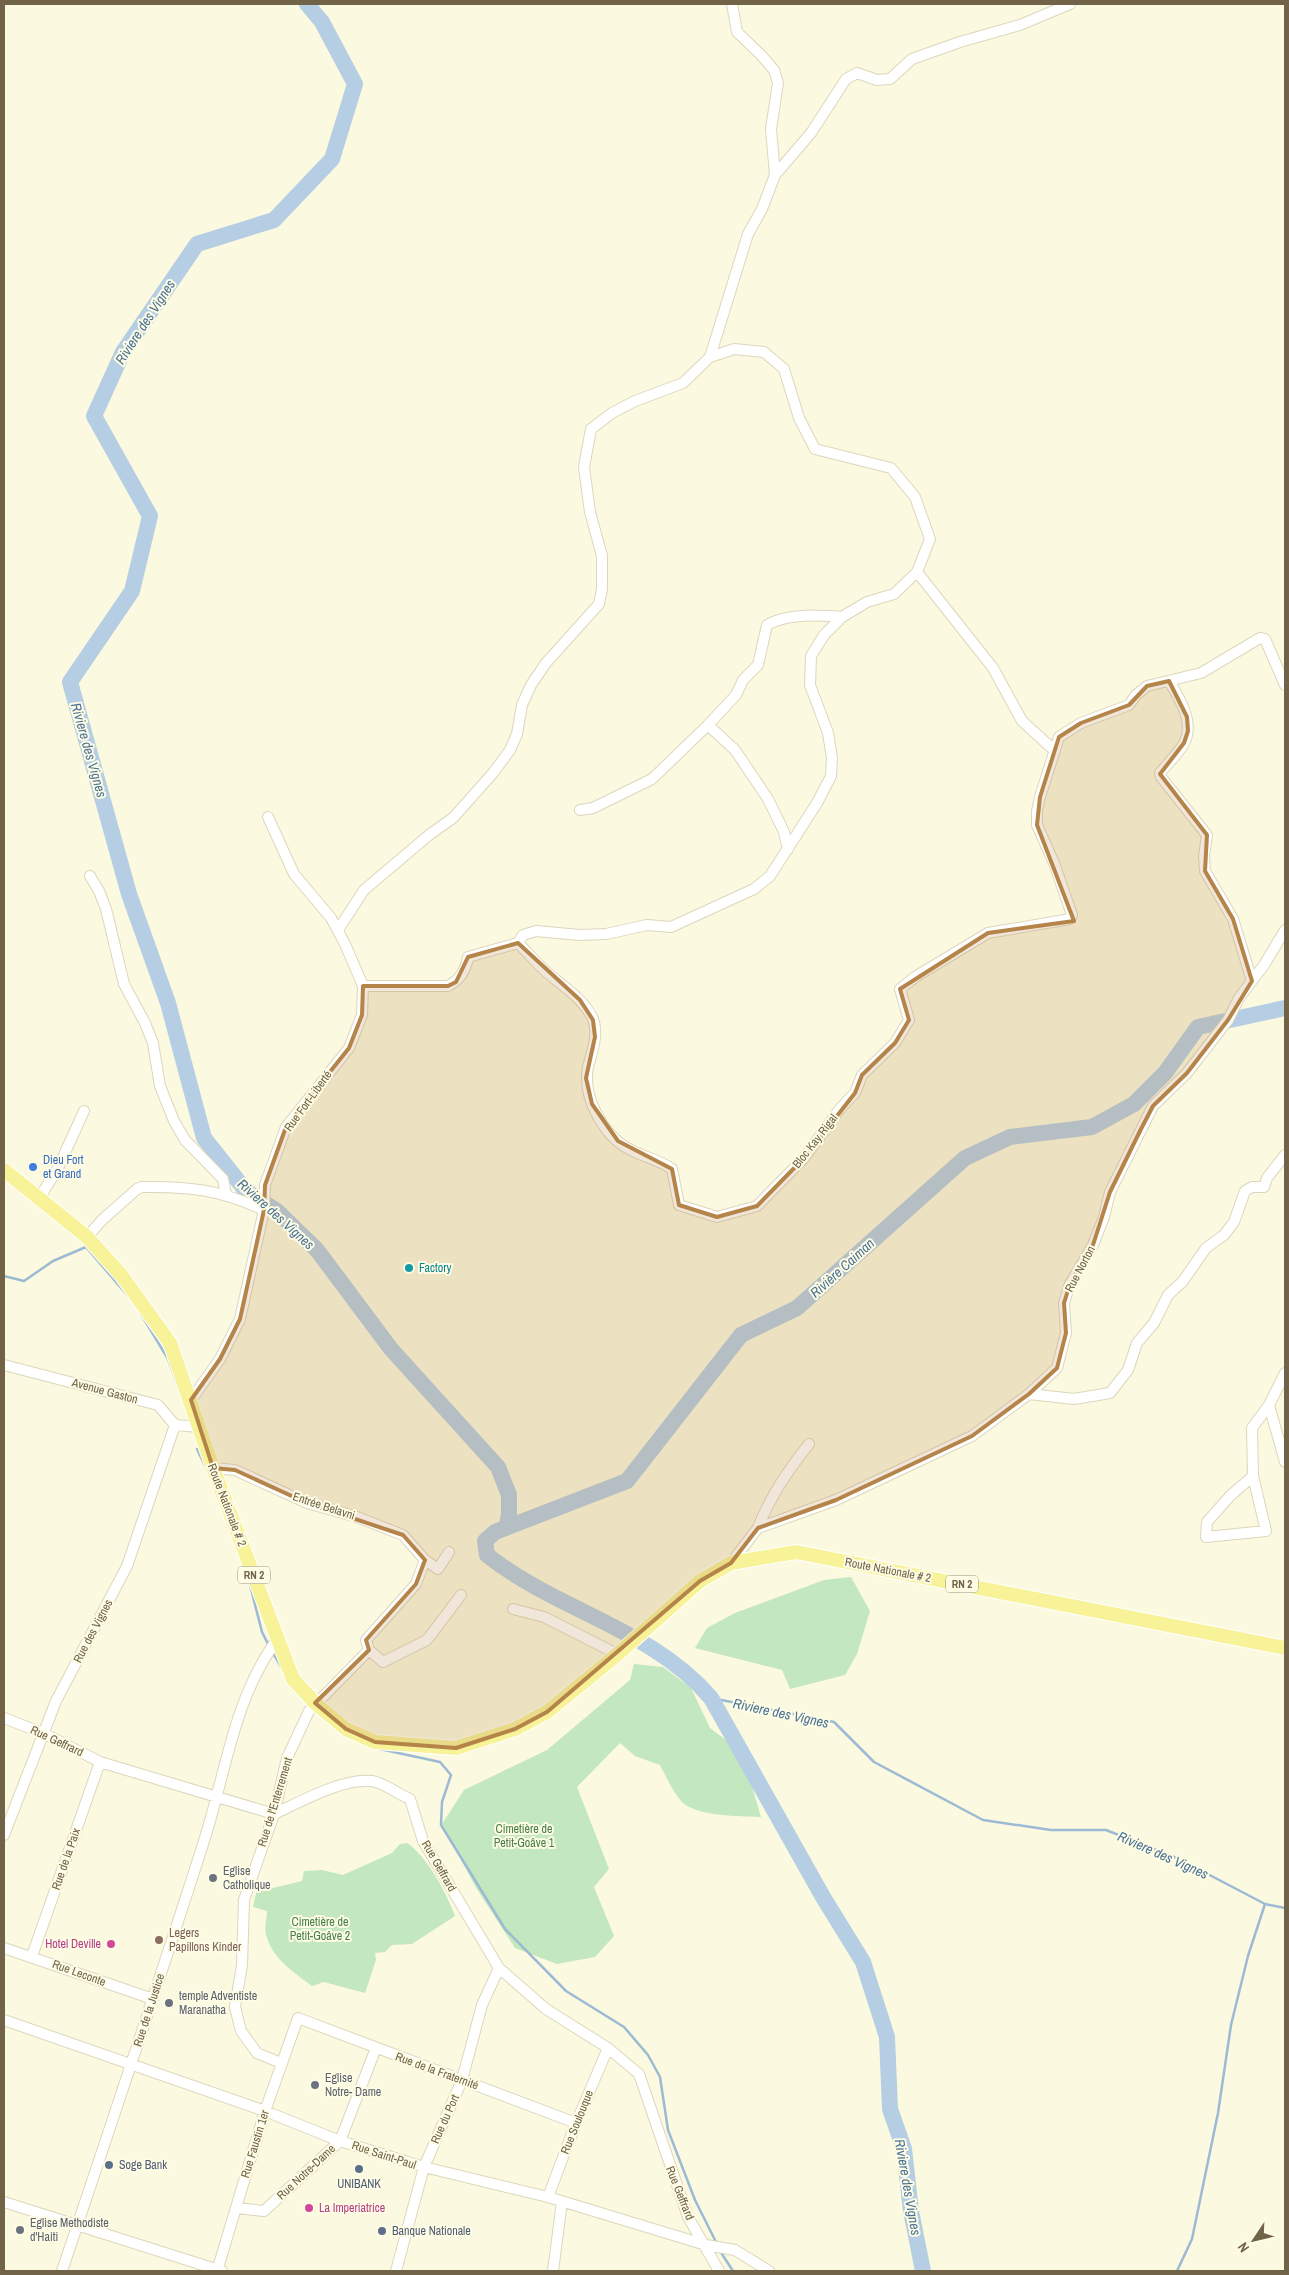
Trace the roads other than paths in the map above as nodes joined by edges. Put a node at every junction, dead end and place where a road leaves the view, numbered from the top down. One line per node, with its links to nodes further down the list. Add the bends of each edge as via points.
1 (732, 4): 3 (street, via 737,32 768,62 778,83 771,129)
2 (1070, 4): 3 (street, via 912,59 890,79 877,80 857,73 846,79 811,133)
3 (775, 175): 4 (street, via 748,234)
4 (710, 357): 5 (street, via 734,349 764,352 784,368 799,418 815,449 891,468 915,497 930,539); 15 (street, via 683,382 635,401 591,429 584,467 590,512 602,556 599,604 531,684 522,706 517,734 510,750 492,774 453,818 364,890)
5 (917, 572): 6 (street, via 894,594 867,602); 10 (street, via 993,668 1022,721)
6 (842, 617): 9 (street, via 819,615 767,624 758,665 743,680 736,696); 13 (street, via 824,635 811,656 810,684 828,733 831,776)
7 (1169, 681): 8 (street, via 1200,673 1260,638 1265,640); 10 (street, via 1147,686 1129,705 1069,729 1059,738); 18 (street, via 1187,717 1188,731 1184,743 1160,773 1161,777 1208,835 1205,871 1233,918)
8 (1285, 685)
9 (708, 725): 11 (street, via 652,779 593,808); 13 (street, via 735,750 768,799 784,832)
10 (1055, 751): 17 (street, Bloc Kay Rigal, via 1040,797 1037,825 1072,914 1070,919 988,933 900,989 909,1020 895,1043 862,1075 855,1093 804,1158 757,1206 717,1217 679,1205 672,1169 618,1141 592,1104 586,1078 595,1037 593,1020 580,1000)
11 (580, 810)
12 (268, 817): 15 (street, Rue Fort-Liberté, via 294,874)
13 (788, 849): 17 (street, via 770,876 754,888 671,927 647,925 606,934 580,935 536,931 523,935)
14 (90, 876): 23 (street, via 106,909 124,984 153,1043 160,1086 171,1115 185,1140 223,1179)
15 (338, 930): 19 (street, Rue Fort-Liberté)
16 (1285, 930): 18 (street, Rue Norton)
17 (518, 943): 19 (street, via 468,957 466,967 456,982 448,986)
18 (1252, 981): 29 (street, Rue Norton, via 1199,1058 1153,1106 1110,1192 1093,1245 1070,1284 1064,1303 1066,1333 1057,1368)
19 (363, 986): 25 (street, Rue Fort-Liberté, via 362,1014 349,1048 286,1127 265,1185)
20 (84, 1111): 24 (street, via 58,1168)
21 (1285, 1155): 29 (street, via 1264,1186 1246,1191 1234,1222 1224,1235 1206,1248 1168,1295 1154,1323 1137,1343 1128,1370 1110,1394 1074,1399)
22 (4, 1170): 24 (main road, Route Nationale # 2 / RN 2)
23 (226, 1194): 25 (street); 26 (street, via 180,1186 137,1189)
24 (40, 1197): 26 (main road, Route Nationale # 2 / RN 2)
25 (264, 1210): 30 (street, Rue Fort-Liberté, via 240,1319 220,1359)
26 (87, 1236): 30 (main road, Route Nationale # 2 / RN 2, via 122,1276 170,1342)
27 (4, 1365): 32 (street, Avenue Gaston, via 158,1405)
28 (1285, 1373): 31 (street)
29 (1029, 1394): 38 (street, Rue Norton, via 972,1436 836,1500)
30 (191, 1400): 33 (main road, Route Nationale # 2 / RN 2)
31 (1268, 1405): 35 (street); 37 (street, via 1252,1428)
32 (176, 1425): 33 (street); 50 (street, Rue des Vignes, via 127,1566 56,1701)
33 (199, 1427): 36 (main road, Route Nationale # 2 / RN 2)
34 (809, 1444): 38 (street, via 780,1483)
35 (1285, 1462)
36 (213, 1468): 40 (street, Entrée Belavni, via 235,1470 306,1503 358,1517 403,1535); 44 (main road, Route Nationale # 2 / RN 2)
37 (1253, 1476): 37 (street, via 1266,1531 1206,1537 1207,1522)
38 (758, 1528): 41 (street)
39 (450, 1552): 40 (street, via 438,1569)
40 (425, 1560): 46 (street, via 416,1584 366,1640)
41 (731, 1563): 45 (main road, Route Nationale # 2 / RN 2, via 796,1552); 47 (main road, Route Nationale # 2 / RN 2, via 700,1581)
42 (461, 1595): 46 (street, via 427,1640 383,1662)
43 (513, 1609): 47 (street, via 544,1617)
44 (279, 1638): 48 (main road, Route Nationale # 2 / RN 2, via 293,1679); 52 (street, Rue de la Justice, via 262,1660 239,1710)
45 (1285, 1648)
46 (369, 1650): 48 (street)
47 (618, 1654): 48 (main road, Route Nationale # 2 / RN 2, via 548,1712 515,1729 456,1748 375,1742 346,1729)
48 (312, 1707): 53 (street, Rue de l'Enterrement, via 287,1758)
49 (4, 1718): 50 (street, Rue Geffrard)
50 (45, 1734): 51 (street, Rue Geffrard); 54 (street, Rue des Vignes)
51 (100, 1762): 52 (street, Rue Geffrard); 56 (street, Rue de la Paix)
52 (218, 1798): 53 (street, Rue Geffrard); 58 (street, Rue de la Justice)
53 (274, 1814): 57 (street, Rue Geffrard, via 323,1792 372,1781 410,1799 423,1841); 64 (street, Rue de l'Enterrement, via 244,1900 242,1965 236,2007 242,2031 257,2053)
54 (4, 1834)
55 (4, 1948): 56 (street, Rue Leconte)
56 (32, 1956): 58 (street, Rue Leconte)
57 (499, 1968): 62 (street, Rue Geffrard, via 546,2009); 65 (street, Rue du Port, via 482,2005)
58 (153, 1999): 63 (street, Rue de la Justice)
59 (298, 2018): 61 (street, Rue de la Fraternité); 64 (street, Rue Faustin 1er)
60 (4, 2020): 63 (street, Rue Saint-Paul)
61 (376, 2048): 65 (street, Rue de la Fraternité); 68 (street, Rue Notre-Dame)
62 (608, 2048): 67 (street, Rue Soulouque); 75 (street, Rue Geffrard, via 639,2074 688,2217)
63 (132, 2063): 66 (street, Rue Saint-Paul); 74 (street, Rue de la Justice)
64 (281, 2063): 66 (street, Rue Faustin 1er)
65 (462, 2080): 67 (street, Rue de la Fraternité); 69 (street, Rue du Port)
66 (265, 2111): 68 (street, Rue Saint-Paul); 73 (street, Rue Faustin 1er)
67 (576, 2123): 70 (street, Rue Soulouque)
68 (340, 2140): 69 (street, Rue Saint-Paul); 73 (street, Rue Notre-Dame, via 264,2211)
69 (424, 2167): 70 (street, Rue Saint-Paul); 78 (street, Rue du Port)
70 (548, 2197): 72 (street, Rue Saint-Paul)
71 (4, 2202): 74 (street)
72 (562, 2202): 75 (street, Rue Saint-Paul); 79 (street)
73 (236, 2208): 77 (street, Rue Faustin 1er)
74 (77, 2226): 76 (street, Rue de la Justice); 77 (street)
75 (706, 2245): 80 (street, Rue Geffrard); 81 (street, Rue Saint-Paul, via 736,2250)
76 (62, 2271)
77 (219, 2271)
78 (396, 2271)
79 (553, 2271)
80 (719, 2271)
81 (769, 2271)

